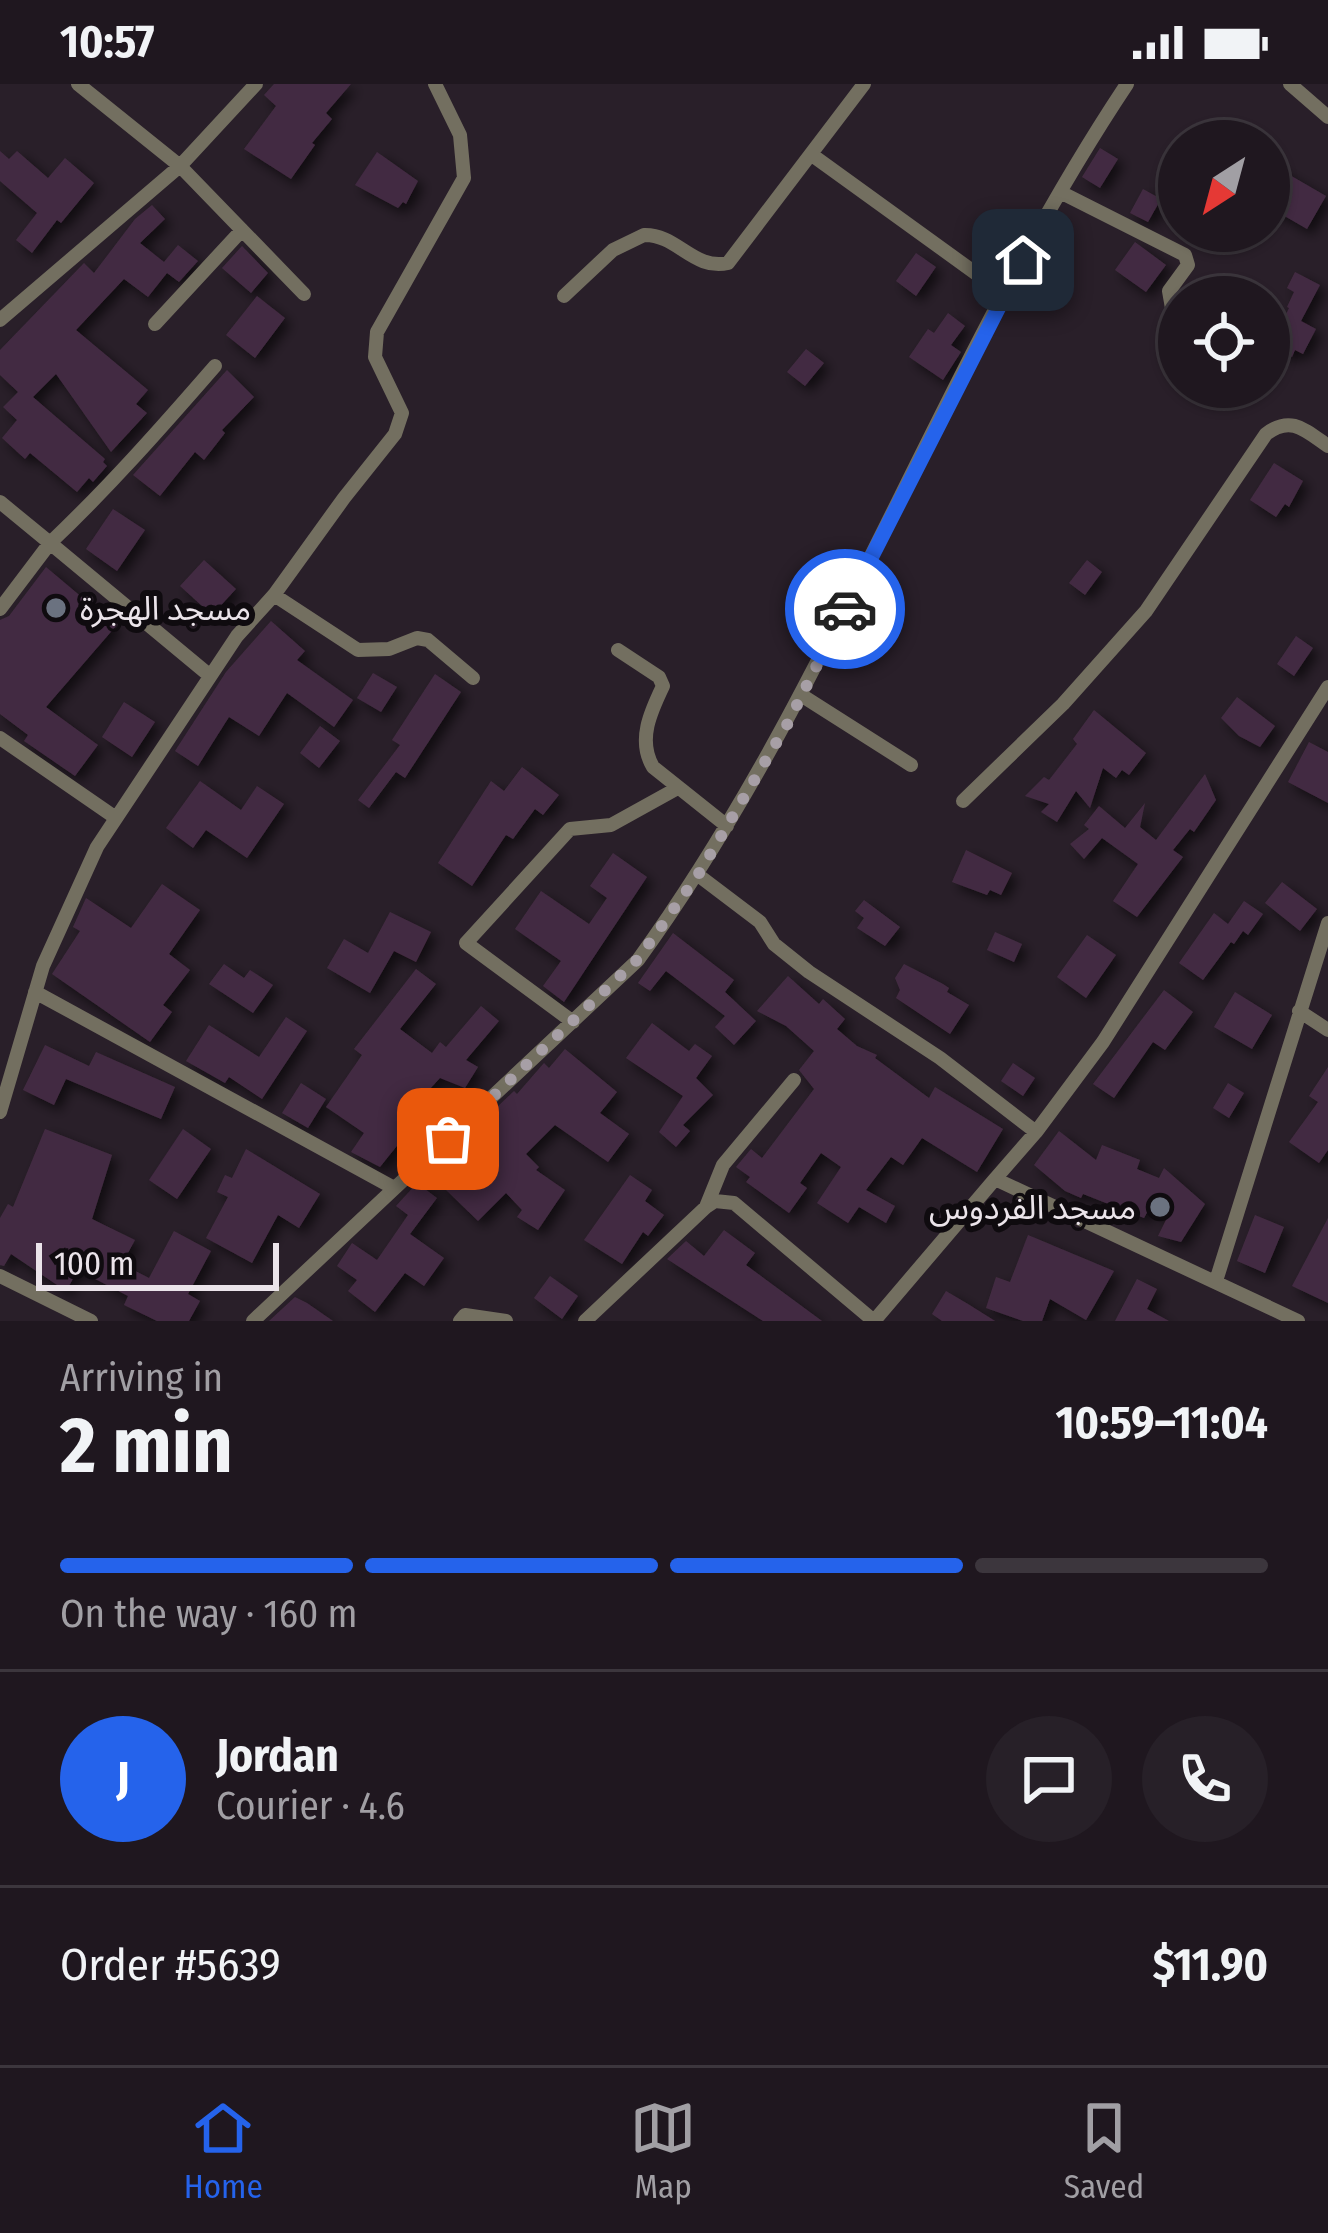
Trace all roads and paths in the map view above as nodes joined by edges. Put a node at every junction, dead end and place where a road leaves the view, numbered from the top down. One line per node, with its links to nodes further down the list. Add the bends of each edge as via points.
1 (78, 84): 9 (street)
2 (256, 84): 9 (street)
3 (435, 84): 22 (street, via 460,135 464,178 377,332 375,356 402,412 395,434)
4 (864, 84): 8 (street)
5 (1127, 84): 10 (street)
6 (1291, 84): 7 (street)
7 (1328, 117)
8 (812, 155): 13 (street); 15 (street, via 728,263 704,264 644,235 613,250)
9 (180, 166): 11 (street); 16 (street)
10 (1062, 193): 12 (street, via 1185,255); 13 (street)
11 (242, 230): 14 (street); 17 (street)
12 (1180, 276)
13 (1003, 293): 28 (street)
14 (304, 294)
15 (564, 296)
16 (0, 320)
17 (155, 324)
18 (215, 366): 21 (street)
19 (1328, 446): 32 (street, via 1295,424 1266,434 1146,611)
20 (0, 502): 21 (street)
21 (50, 544): 23 (street); 25 (street)
22 (274, 596): 25 (street); 26 (street, via 358,650 428,640)
23 (0, 609)
24 (618, 650): 31 (street, via 661,681 646,756)
25 (209, 675): 33 (street)
26 (472, 678)
27 (1328, 686): 43 (street, via 1103,1042)
28 (801, 695): 30 (street); 34 (street)
29 (0, 738): 33 (street)
30 (911, 765)
31 (676, 790): 34 (street); 39 (street, via 611,825 570,829 466,943)
32 (963, 801)
33 (116, 818): 37 (street, via 69,904)
34 (727, 826): 35 (street)
35 (698, 875): 39 (street, via 638,959); 43 (street, via 809,972)
36 (1328, 923): 38 (street)
37 (35, 992): 42 (street); 45 (street)
38 (1300, 1011): 40 (street); 48 (street)
39 (573, 1022): 45 (street)
40 (1328, 1030)
41 (794, 1080): 46 (street, via 723,1165)
42 (0, 1112)
43 (1036, 1132): 44 (street)
44 (995, 1179): 48 (street); 49 (street)
45 (394, 1188): 52 (street)
46 (706, 1207): 49 (street, via 734,1203 874,1321); 55 (street)
47 (0, 1276): 51 (street)
48 (1216, 1281): 50 (street)
49 (889, 1316)
50 (1293, 1320)
51 (91, 1321)
52 (254, 1321)
53 (460, 1321): 54 (street)
54 (506, 1321)
55 (585, 1321)

